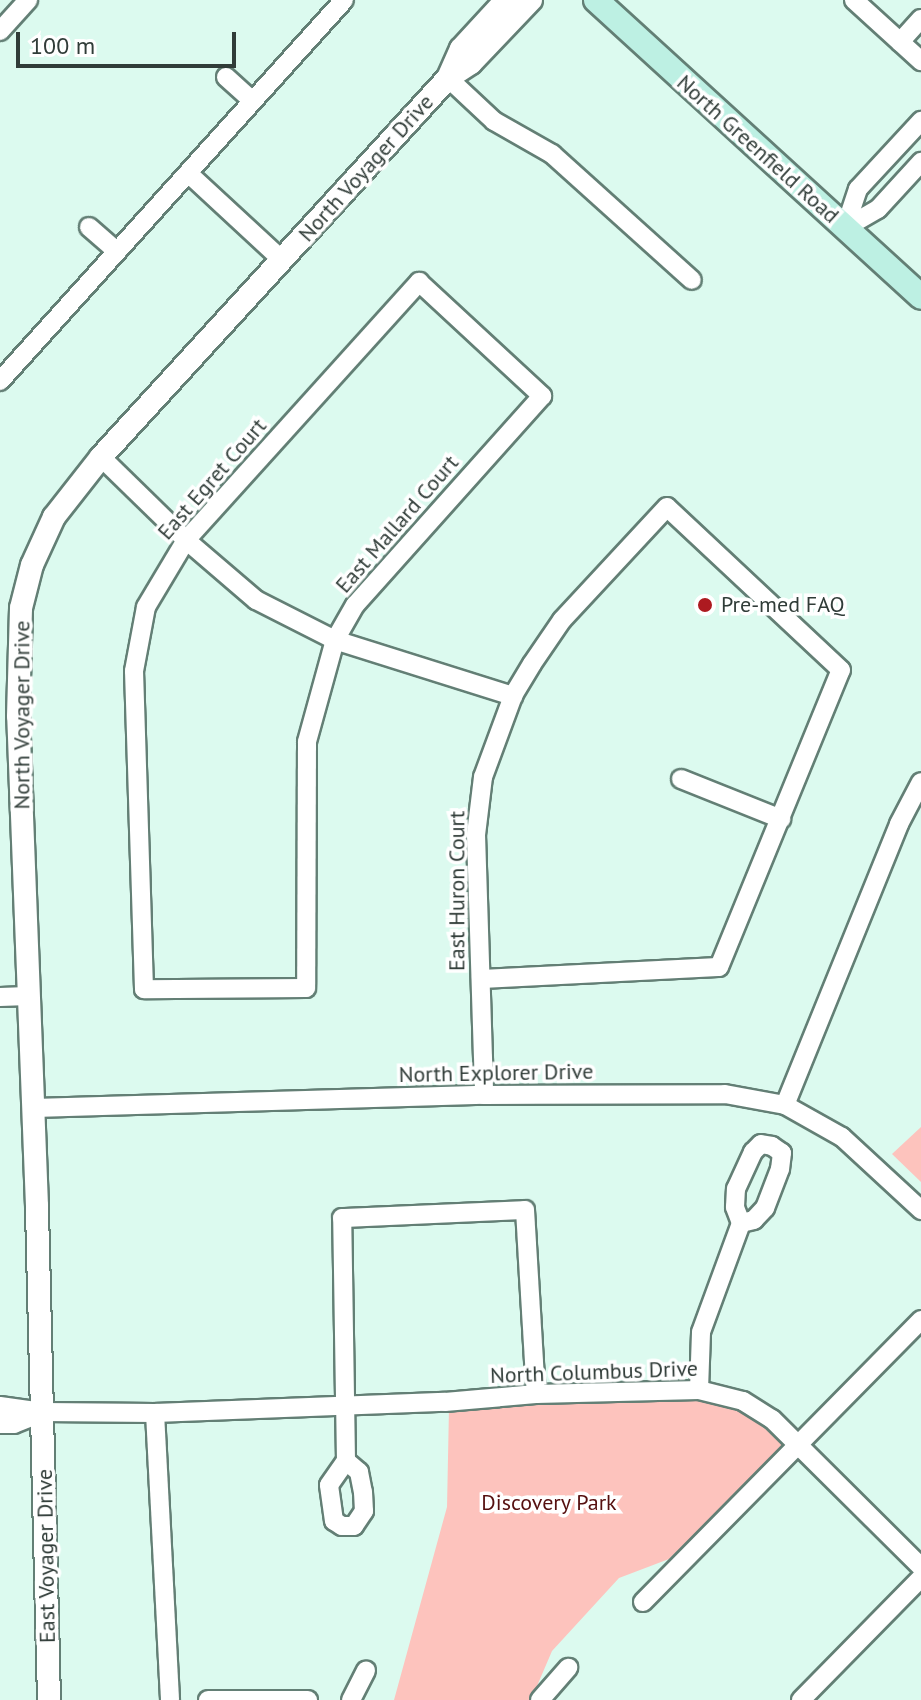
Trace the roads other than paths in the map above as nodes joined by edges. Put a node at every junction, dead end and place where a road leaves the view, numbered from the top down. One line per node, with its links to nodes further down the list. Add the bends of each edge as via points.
1 (28, 0): 8 (street)
2 (344, 0): 13 (street)
3 (506, 0): 12 (street, North Voyager Drive, via 461,49)
4 (531, 0): 12 (street, North Voyager Drive, via 471,63)
5 (596, 0): 18 (main road, North Greenfield Road)
6 (854, 0): 9 (street)
7 (921, 19): 9 (street)
8 (0, 31)
9 (900, 42): 10 (street)
10 (921, 61)
11 (226, 77): 13 (street)
12 (448, 78): 20 (street, North Voyager Drive); 21 (street, via 494,121 552,154)
13 (253, 101): 16 (street)
14 (921, 121): 18 (street, via 858,189)
15 (921, 162): 18 (street, via 878,209)
16 (188, 173): 19 (street); 20 (street)
17 (89, 227): 19 (street)
18 (845, 228): 22 (main road, North Greenfield Road)
19 (117, 251): 23 (street)
20 (282, 260): 25 (street, North Voyager Drive)
21 (692, 280)
22 (921, 297)
23 (0, 381)
24 (542, 396): 26 (street, East Egret Court, via 419,282); 27 (street, East Mallard Court, via 355,605)
25 (101, 457): 26 (street); 29 (street, North Voyager Drive, via 54,517 32,565 21,608)
26 (186, 540): 27 (street, via 256,600); 34 (street, East Egret Court, via 146,607 134,671 144,989)
27 (335, 640): 28 (street); 34 (street, East Mallard Court, via 307,742)
28 (513, 696): 32 (street, East Huron Court, via 562,620 667,507 841,670); 33 (street, East Huron Court, via 483,777 476,835)
29 (9, 716): 35 (street, North Voyager Drive)
30 (681, 779): 32 (street)
31 (920, 790): 38 (street)
32 (781, 819): 33 (street, via 719,967)
33 (481, 979): 37 (street, East Huron Court)
34 (306, 988)
35 (28, 996): 36 (street); 39 (street, North Voyager Drive)
36 (0, 997)
37 (484, 1095): 38 (street, North Explorer Drive, via 725,1094); 39 (street, North Explorer Drive)
38 (785, 1105): 40 (street, North Explorer Drive, via 842,1137)
39 (34, 1108): 47 (street, North Voyager Drive)
40 (921, 1210)
41 (741, 1223): 43 (street, via 701,1332)
42 (921, 1320): 50 (street)
43 (699, 1390): 44 (street, North Columbus Drive); 50 (street, North Columbus Drive, via 743,1401)
44 (536, 1394): 45 (street, North Columbus Drive); 45 (street, via 525,1210 342,1218)
45 (345, 1405): 48 (street, North Columbus Drive); 51 (street)
46 (0, 1406): 47 (street)
47 (43, 1412): 48 (street, North Columbus Drive); 49 (street); 57 (street, East Voyager Drive)
48 (155, 1413): 58 (street)
49 (0, 1424)
50 (798, 1444): 52 (street, North Columbus Drive); 54 (street)
51 (346, 1461)
52 (921, 1567)
53 (921, 1578): 63 (street)
54 (643, 1602)
55 (568, 1668): 62 (street)
56 (366, 1671): 61 (street)
57 (49, 1700)
58 (170, 1700)
59 (208, 1700): 60 (street)
60 (308, 1700)
61 (351, 1700)
62 (540, 1700)
63 (801, 1700)

